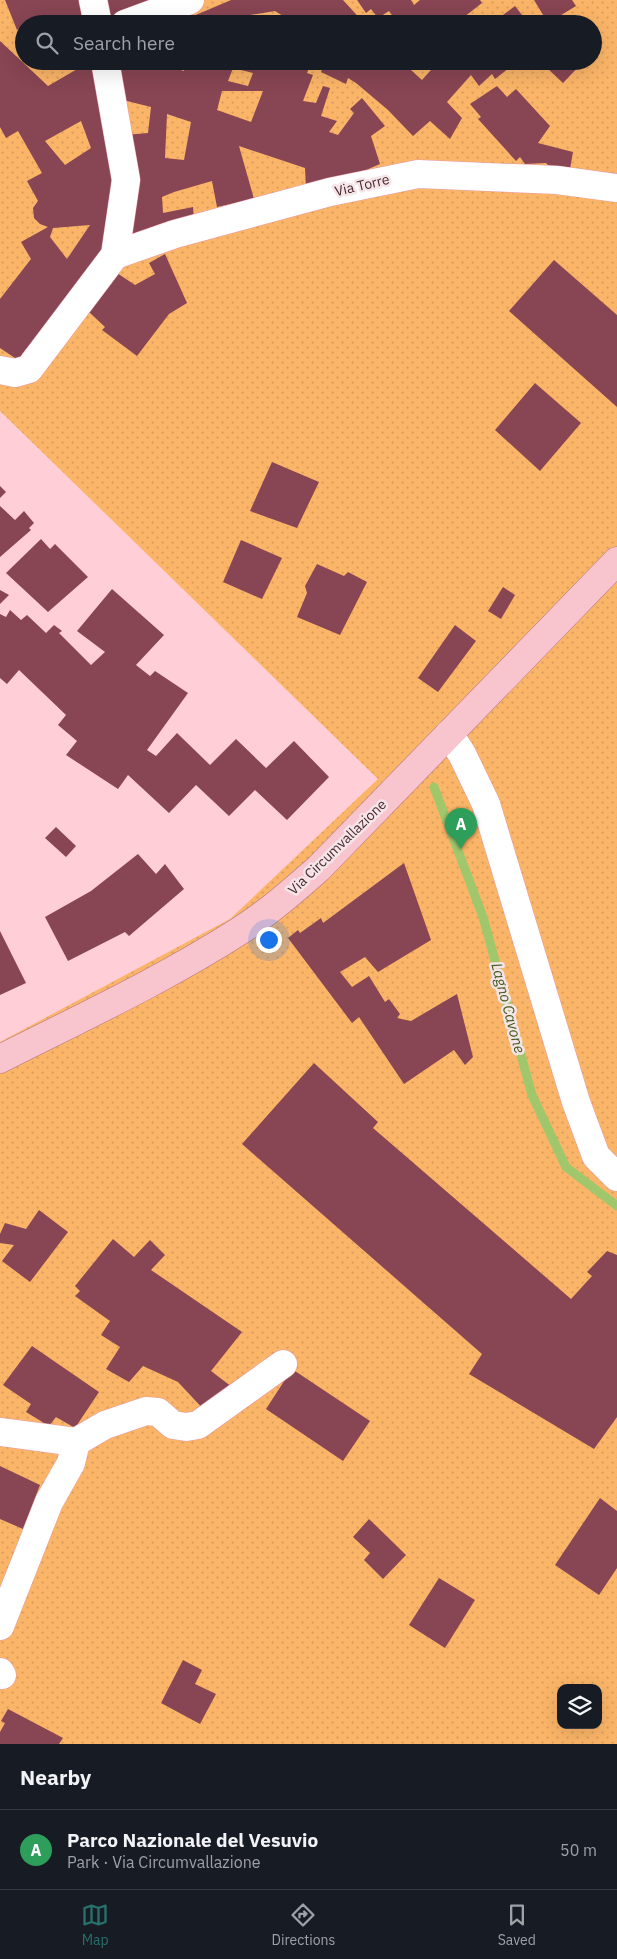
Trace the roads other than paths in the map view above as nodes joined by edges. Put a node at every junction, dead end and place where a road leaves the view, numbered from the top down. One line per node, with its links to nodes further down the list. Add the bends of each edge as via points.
1 (93, 0): 3 (street)
2 (190, 0): 4 (street)
3 (96, 15)
4 (149, 15)
5 (107, 70): 7 (street, via 126,180)
6 (617, 188): 7 (street, Via Torre, via 557,180 418,174 330,192 176,234)
7 (115, 256): 8 (street, via 28,369 14,373)
8 (0, 370)
9 (617, 561): 10 (main road, Via Circumvallazione)
10 (449, 734): 11 (main road, Via Circumvallazione, via 319,868 242,929 155,981); 12 (street, via 486,804 576,1102 596,1156)
11 (0, 1059)
12 (617, 1177)
13 (283, 1364): 15 (street, via 198,1425 186,1428 173,1425 158,1412 146,1411 105,1425)
14 (0, 1432): 15 (street)
15 (76, 1442): 16 (street, via 71,1463 49,1502)
16 (0, 1626)

